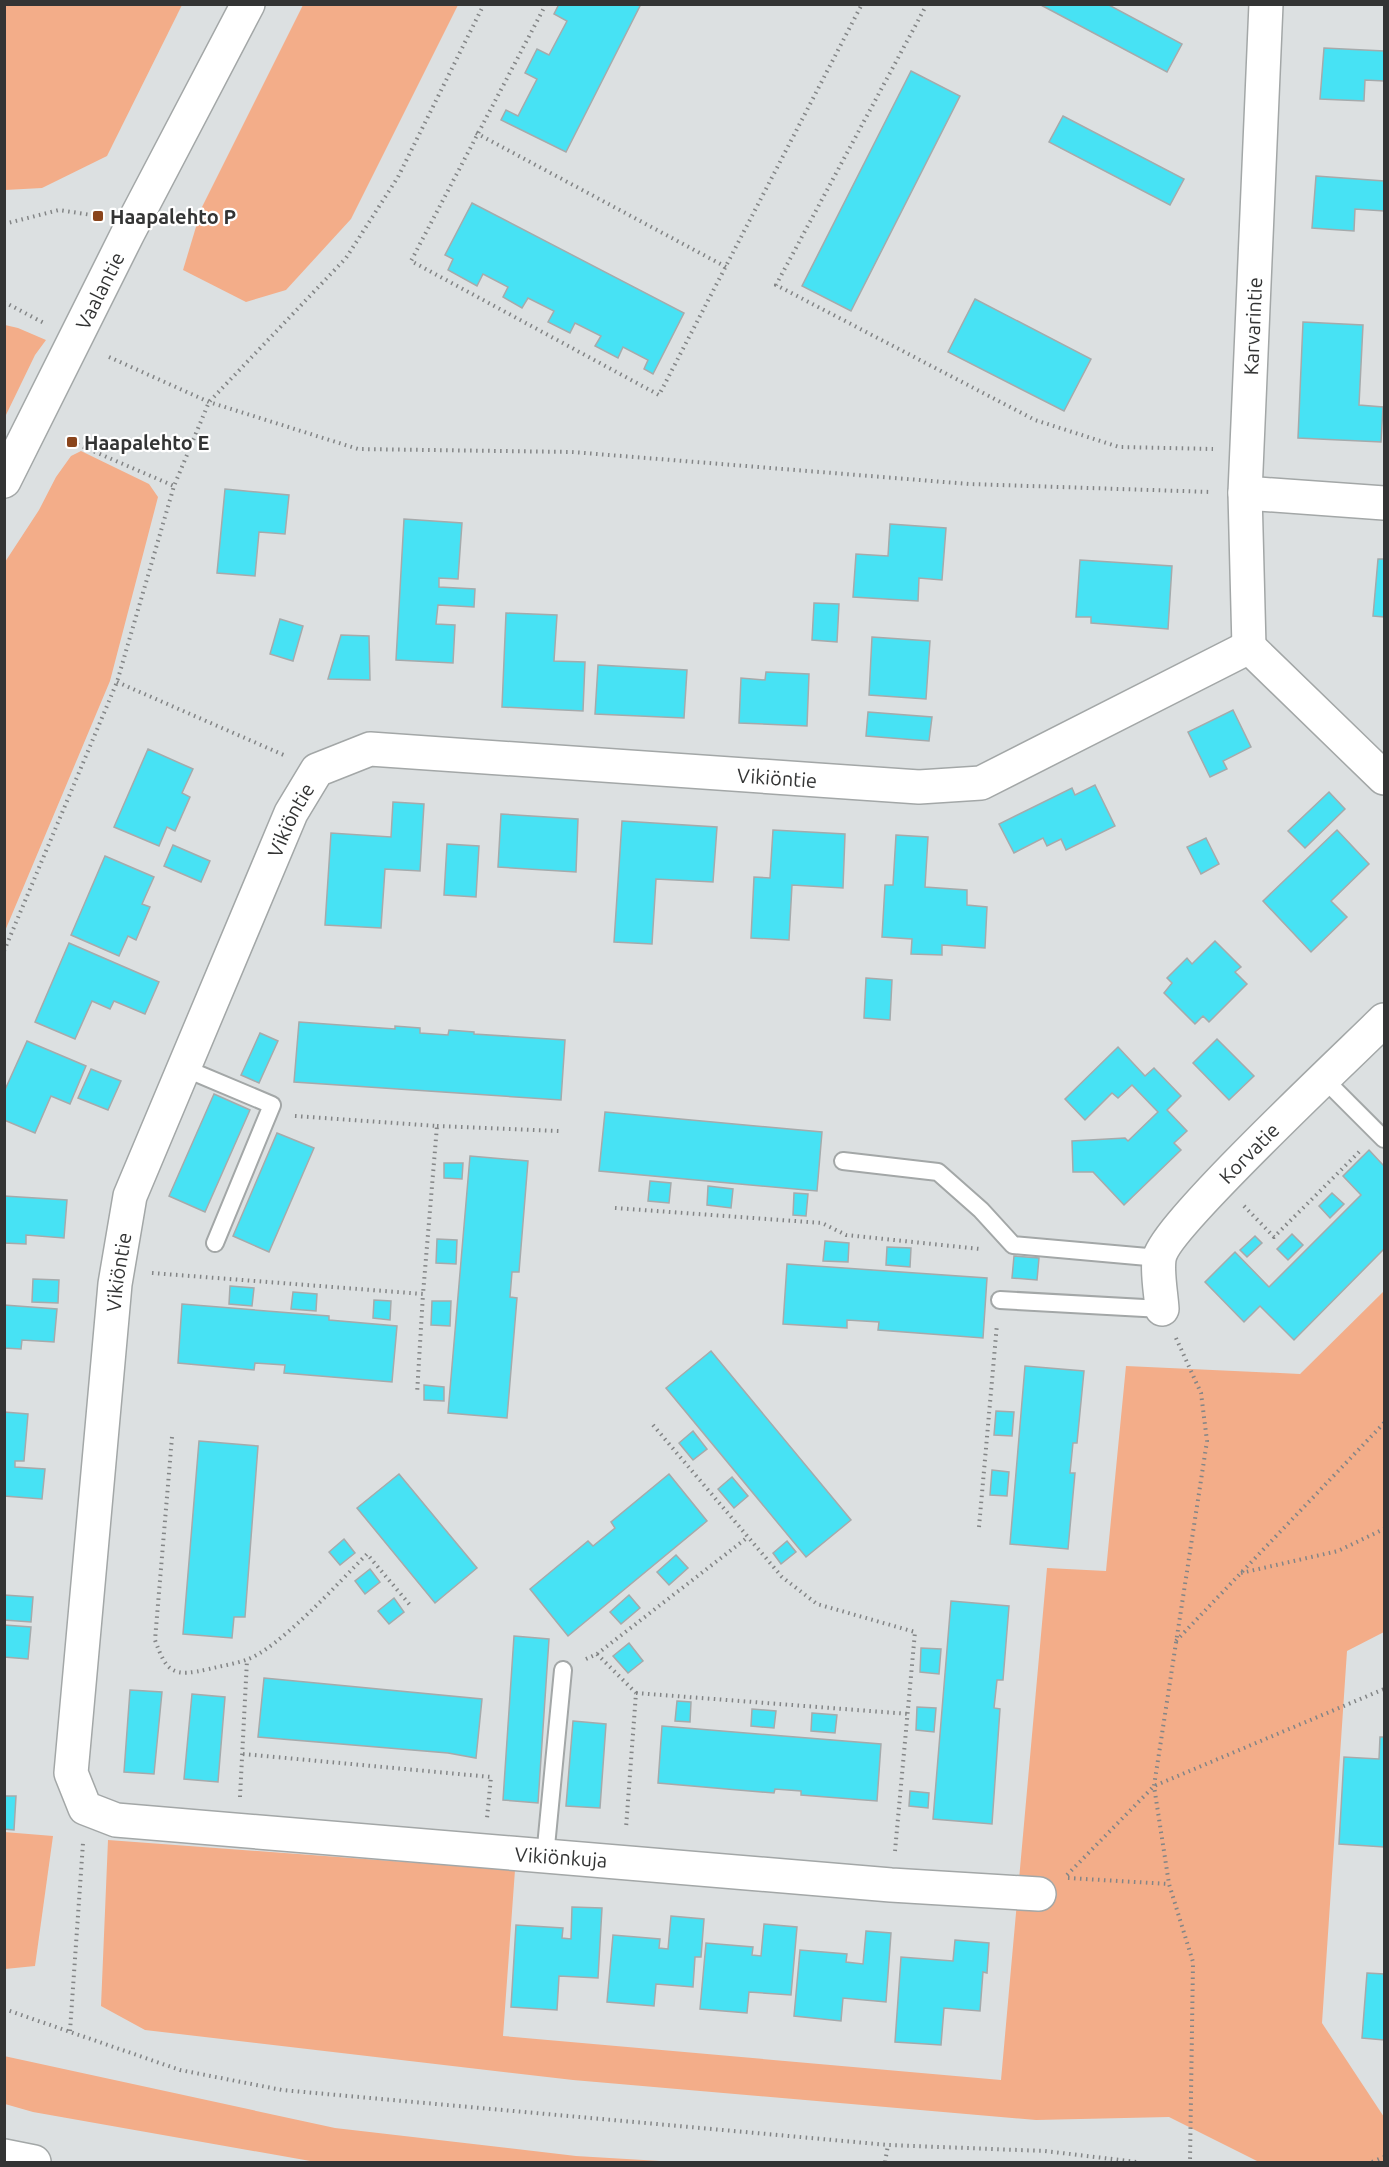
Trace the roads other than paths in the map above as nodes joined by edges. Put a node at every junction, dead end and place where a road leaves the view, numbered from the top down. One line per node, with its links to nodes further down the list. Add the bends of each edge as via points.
1 (248, 4): 3 (street, Vaalantie)
2 (1266, 4): 4 (street, Karvarintie)
3 (4, 482)
4 (1245, 494): 5 (street); 6 (street, Karvarintie)
5 (1384, 503)
6 (1250, 647): 7 (street); 9 (street, Vikiöntie, via 981,783 919,787 370,749 316,770 291,813)
7 (1384, 778)
8 (1384, 1020): 10 (street, Korvatie)
9 (184, 1068): 13 (lane, via 272,1105); 18 (street, Vikiöntie, via 130,1196 118,1270 71,1773)
10 (1324, 1079): 11 (lane); 14 (street, Korvatie, via 1221,1182 1166,1242)
11 (1381, 1136)
12 (843, 1161): 14 (lane, via 938,1172 1013,1245)
13 (215, 1243)
14 (1159, 1258): 16 (street)
15 (1000, 1300): 16 (lane)
16 (1162, 1309)
17 (563, 1670): 19 (lane)
18 (85, 1808): 19 (street, Vikiönkuja, via 116,1820)
19 (545, 1857): 20 (street, Vikiönkuja)
20 (1039, 1894)
21 (4, 2156): 22 (street)
22 (34, 2163)

